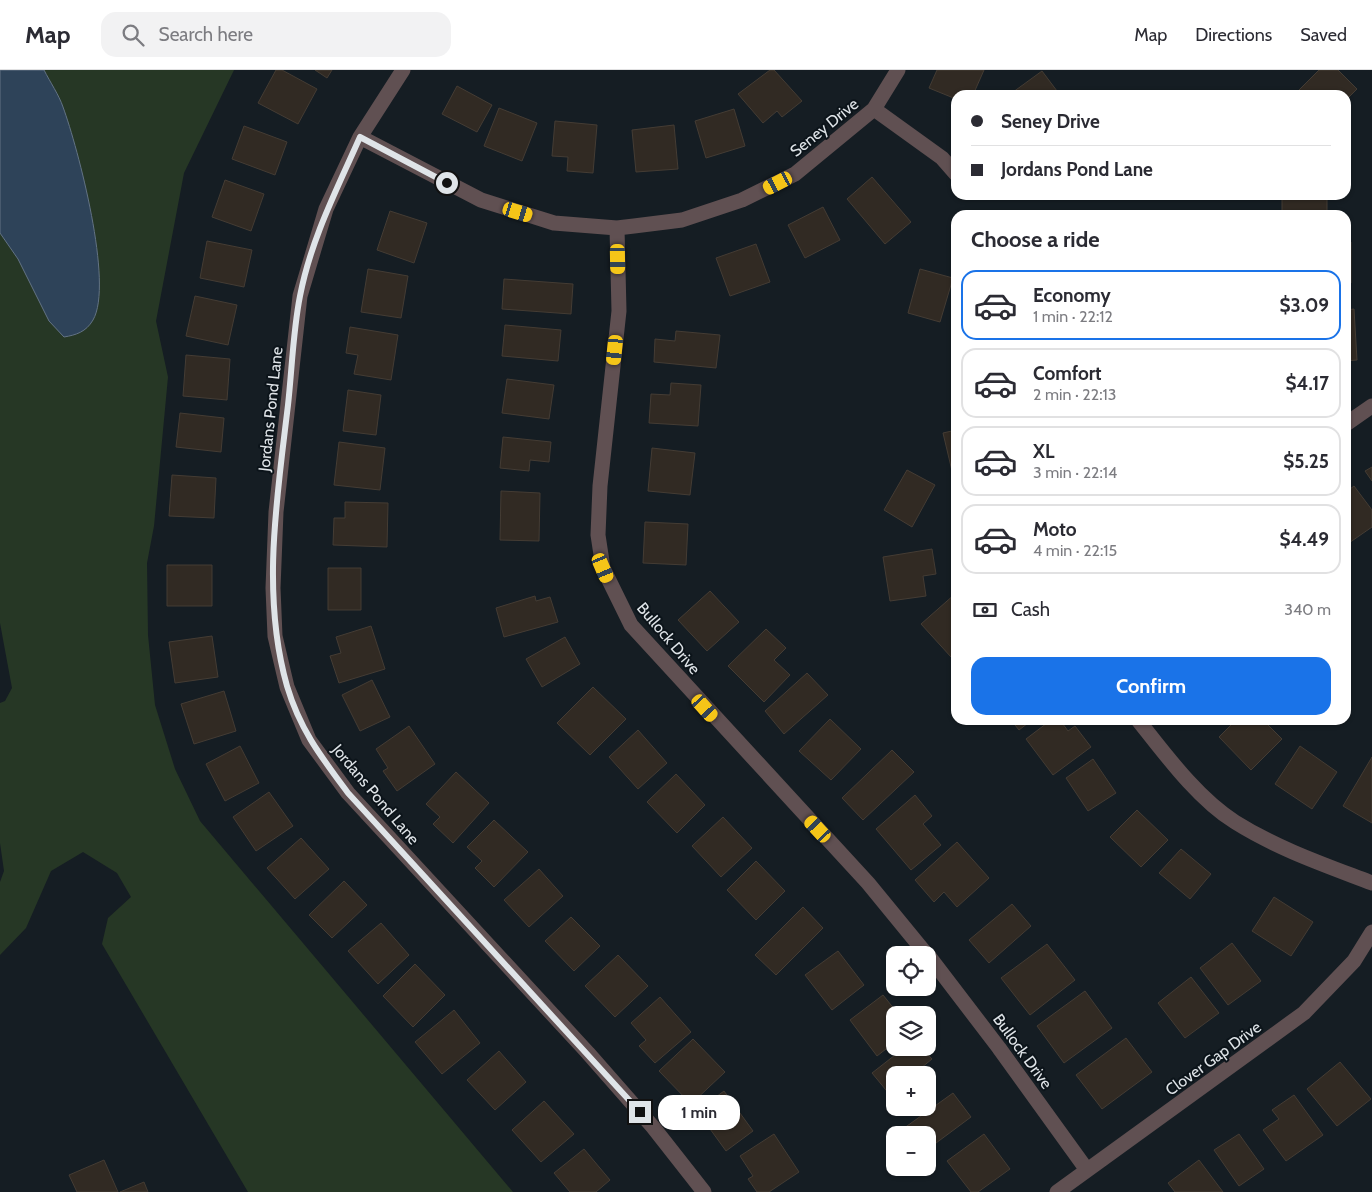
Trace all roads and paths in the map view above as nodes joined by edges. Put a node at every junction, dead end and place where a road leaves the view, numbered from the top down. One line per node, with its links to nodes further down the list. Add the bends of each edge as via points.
1 (403, 70): 4 (street, Jordans Pond Lane)
2 (898, 70): 3 (street, Seney Drive)
3 (874, 109): 5 (street, via 942,158); 6 (street, Seney Drive, via 795,174 742,200 682,220)
4 (360, 137): 6 (street, Seney Drive, via 481,200 554,223); 15 (street, Jordans Pond Lane, via 326,209 300,296 276,512 273,588 276,636 287,687 308,740 348,793 588,1053 654,1128)
5 (951, 168)
6 (618, 228): 12 (street, Bullock Drive, via 619,311 600,486 598,535 603,568 631,625 868,883)
7 (1372, 406): 8 (street)
8 (1351, 421)
9 (1142, 725): 10 (street, via 1186,779 1234,822 1292,853)
10 (1372, 883)
11 (1372, 932): 14 (street, Clover Gap Drive, via 1354,961 1304,1013)
12 (920, 946)
13 (936, 966): 14 (street, Bullock Drive, via 1000,1048)
14 (1087, 1170): 16 (street, Clover Gap Drive)
15 (704, 1192)
16 (1057, 1192)

